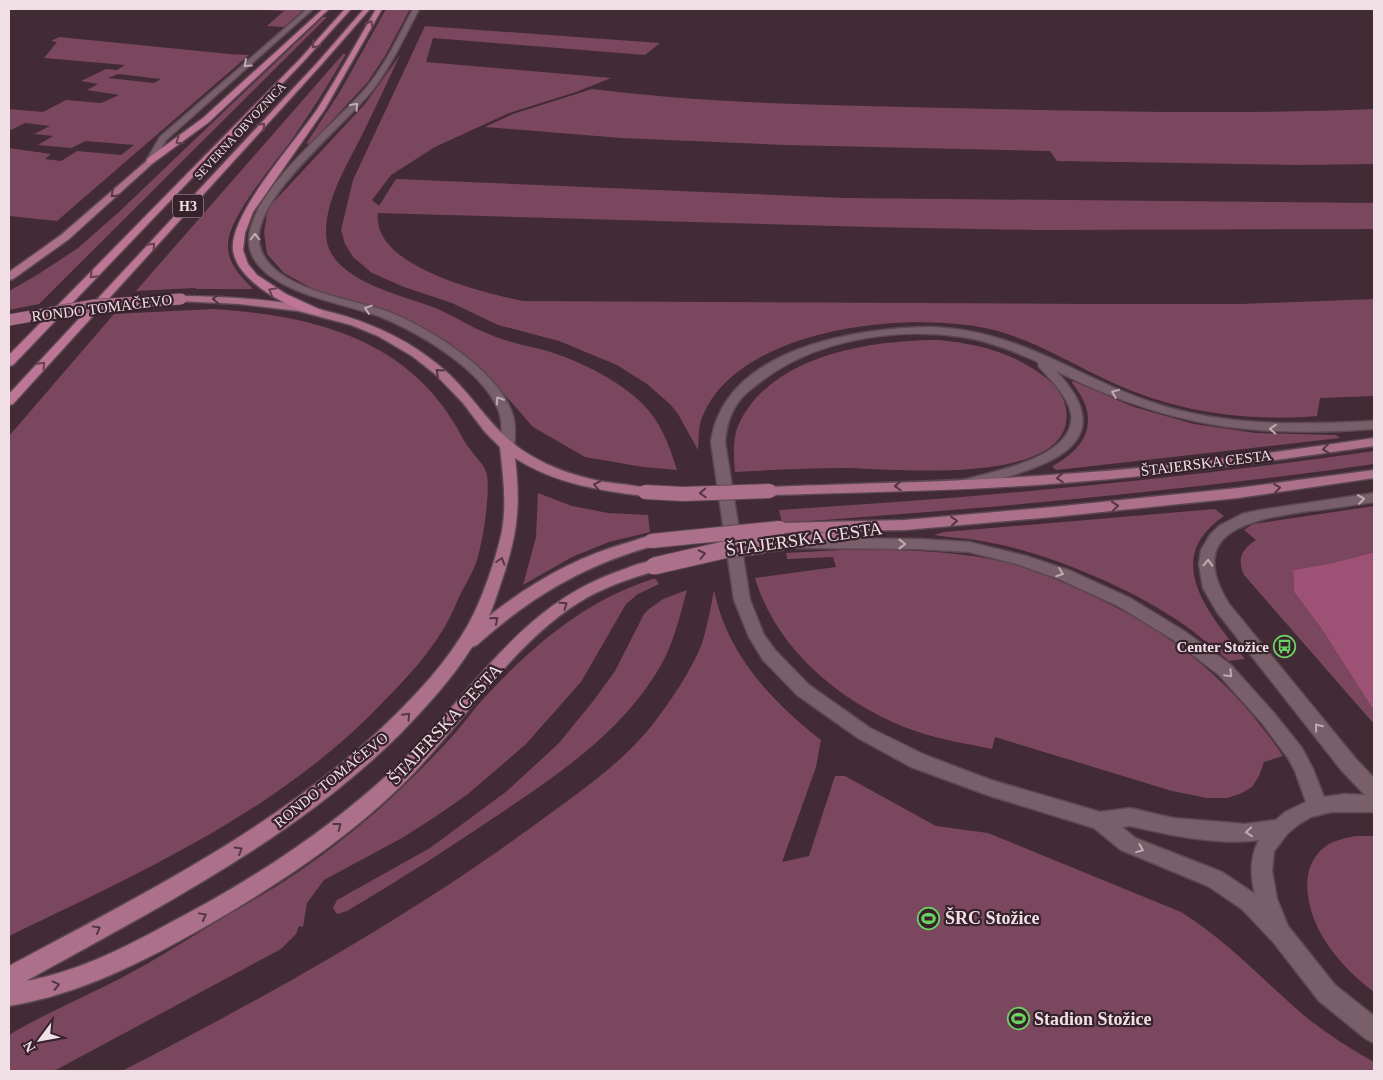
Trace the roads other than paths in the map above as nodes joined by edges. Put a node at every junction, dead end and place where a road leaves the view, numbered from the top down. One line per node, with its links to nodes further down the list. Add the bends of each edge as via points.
1 (310, 9): 7 (street, one-way to 7, via 164,139)
2 (326, 9): 7 (highway, one-way to 7, via 206,120)
3 (348, 9): 12 (highway, SEVERNA OBVOZNICA / H3, one-way to 12)
4 (367, 9): 13 (highway, SEVERNA OBVOZNICA / H3, one-way to 4)
5 (379, 9): 9 (highway, one-way to 5, via 262,285 249,274 241,261 237,238 248,212 320,109)
6 (416, 9): 16 (street, one-way to 6, via 508,414 498,397 476,372 448,349 416,329 384,315 307,292 271,271 256,253 255,228 263,207 277,187 371,88)
7 (150, 161): 8 (main road, one-way to 8, via 64,238)
8 (9, 277)
9 (316, 312): 10 (main road, RONDO TOMAČEVO, one-way to 10, bridge, via 248,301 181,299 94,305); 16 (main road, RONDO TOMAČEVO, one-way to 9, via 453,385 417,354 363,325)
10 (9, 320)
11 (1037, 358): 14 (street, one-way to 11, via 1280,429 1187,417 1134,401); 18 (street, via 1066,388 1076,405 1077,422 1072,438 1045,460); 25 (street, via 992,340 939,331 875,335 806,351 765,372 731,402 719,428 720,465 745,609 769,655 803,690 864,733 918,761 990,788)
12 (9, 362)
13 (9, 401)
14 (1374, 425)
15 (1374, 442): 18 (main road, ŠTAJERSKA CESTA, one-way to 18, via 1090,476)
16 (507, 446): 18 (main road, ŠTAJERSKA CESTA, one-way to 16, bridge, via 683,494 645,492 574,479); 21 (main road, RONDO TOMAČEVO, one-way to 16, via 484,610 510,524 512,484)
17 (1374, 474): 20 (main road, ŠTAJERSKA CESTA, one-way to 17, via 1158,502)
18 (964, 484)
19 (1374, 497): 22 (street, one-way to 19, via 1349,765 1223,608 1210,586 1206,559 1218,535 1238,521 1271,512)
20 (781, 535): 21 (main road, ŠTAJERSKA CESTA, one-way to 20, bridge, via 520,601 555,578 602,554 651,540); 24 (street, one-way to 24, via 969,547 1065,575 1124,602 1178,635 1225,670 1295,753); 29 (main road, ŠTAJERSKA CESTA, one-way to 20, bridge, via 64,984 118,961 254,887 360,810 392,782 421,755 490,674 541,622 564,604 629,573)
21 (459, 652): 28 (main road, RONDO TOMAČEVO, one-way to 21, via 207,868 283,821 371,750 436,684)
22 (1374, 790)
23 (1374, 804): 24 (street)
24 (1317, 805): 26 (street, via 1294,815)
25 (1100, 821): 26 (street, one-way to 25, via 1245,833 1173,827 1130,817); 27 (street, one-way to 27, via 1128,844 1215,879 1249,902)
26 (1278, 828): 27 (street, via 1264,851 1263,877 1266,901)
27 (1282, 936): 30 (street, via 1327,993)
28 (9, 978)
29 (9, 995)
30 (1374, 1031)

